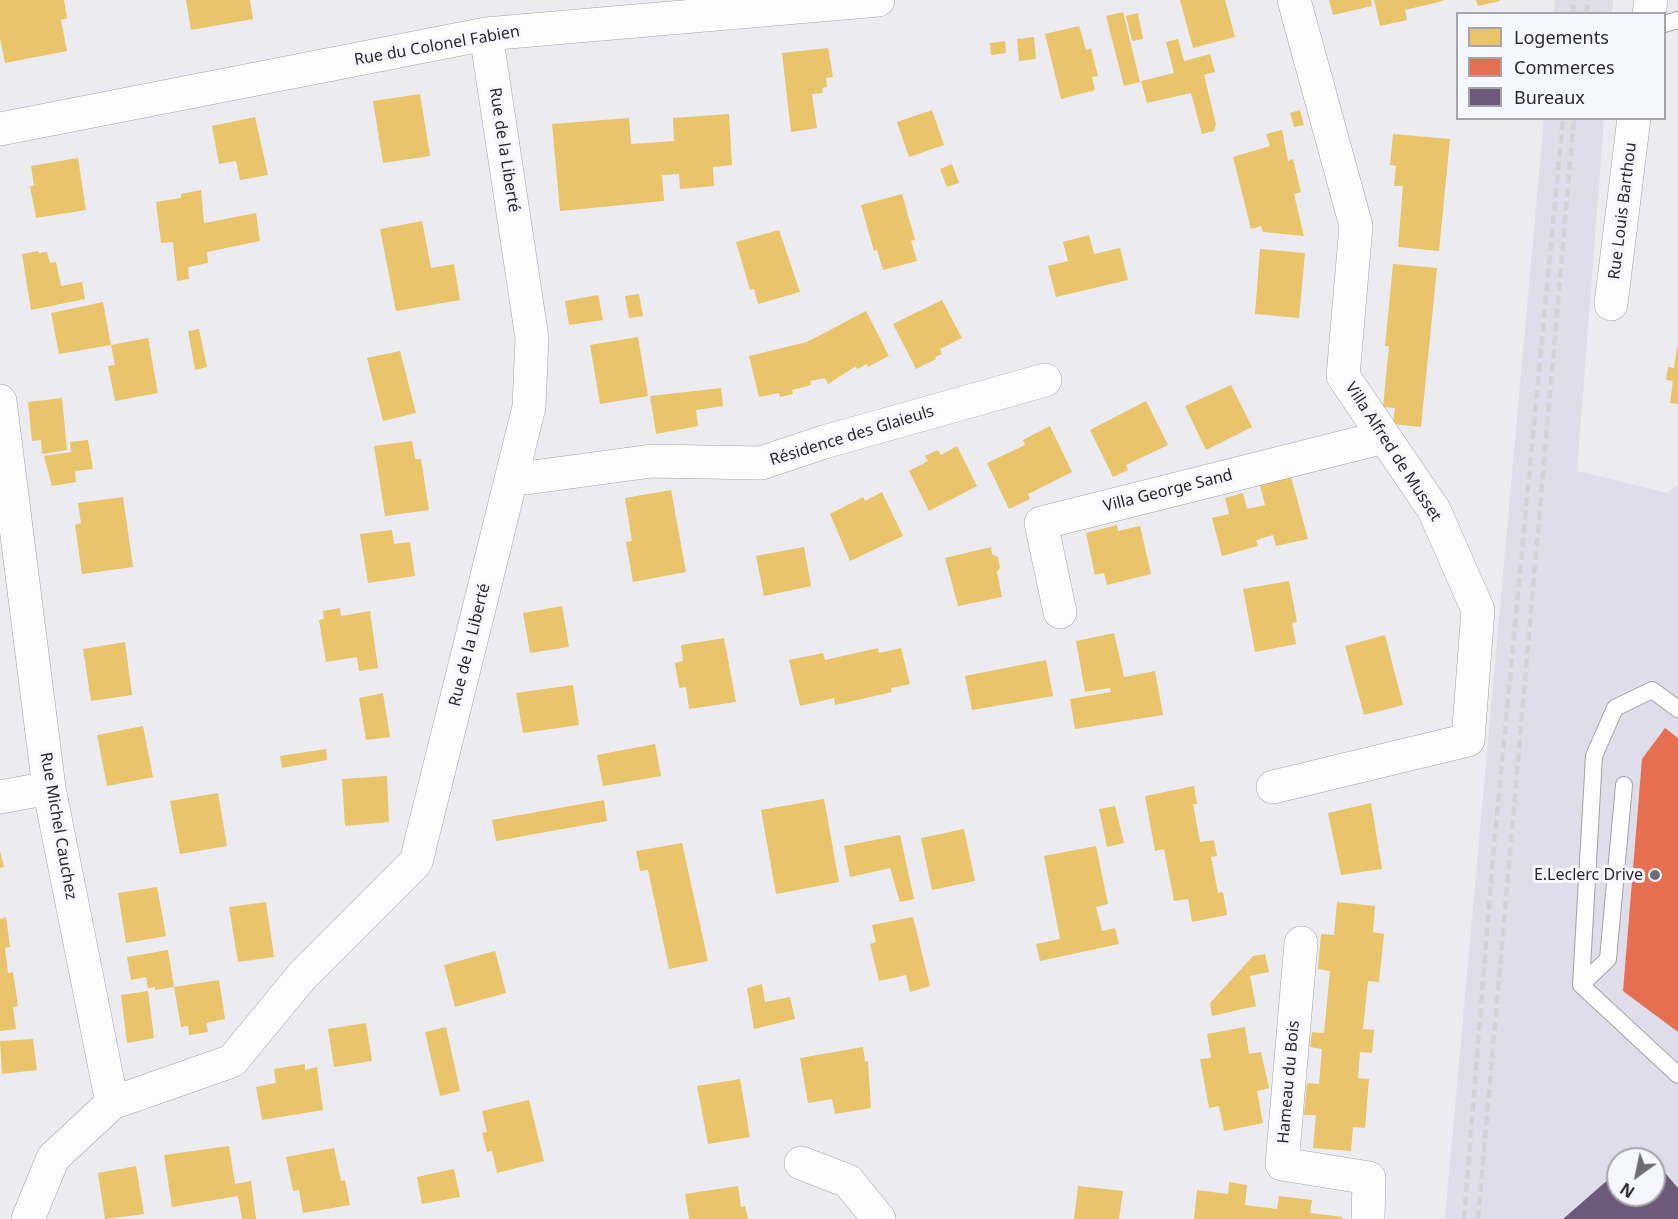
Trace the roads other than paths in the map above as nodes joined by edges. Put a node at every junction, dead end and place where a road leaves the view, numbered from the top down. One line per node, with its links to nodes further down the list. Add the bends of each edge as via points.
1 (878, 0): 3 (street, Rue du Colonel Fabien)
2 (1294, 0): 9 (street, Villa Alfred de Musset, via 1356,226 1343,376)
3 (486, 34): 5 (street, Rue du Colonel Fabien); 10 (street, Rue de la Liberté, via 532,338 529,407)
4 (1634, 120): 6 (street, Rue Louis Barthou)
5 (0, 129)
6 (1611, 304)
7 (1046, 380): 10 (street, Résidence des Glaieuls, via 761,463 652,461)
8 (0, 401): 15 (street, Rue Michel Cauchez)
9 (1384, 437): 11 (street, Villa George Sand, via 1041,523); 14 (street, Villa Alfred de Musset, via 1434,510 1478,610 1468,740)
10 (511, 480): 20 (street, Rue de la Liberté, via 416,862 302,976 232,1061)
11 (1060, 612)
12 (1678, 709): 18 (lane, via 1652,690 1615,708 1594,756)
13 (1624, 785): 18 (lane, via 1608,959)
14 (1273, 787)
15 (48, 788): 16 (street); 20 (street, Rue Michel Cauchez)
16 (0, 797)
17 (1301, 943): 24 (street, Hameau du Bois, via 1282,1164 1370,1178)
18 (1581, 985): 19 (lane)
19 (1678, 1075)
20 (112, 1103): 22 (street, via 53,1158)
21 (801, 1162): 23 (street, via 848,1181)
22 (28, 1219)
23 (879, 1219)
24 (1368, 1219)

